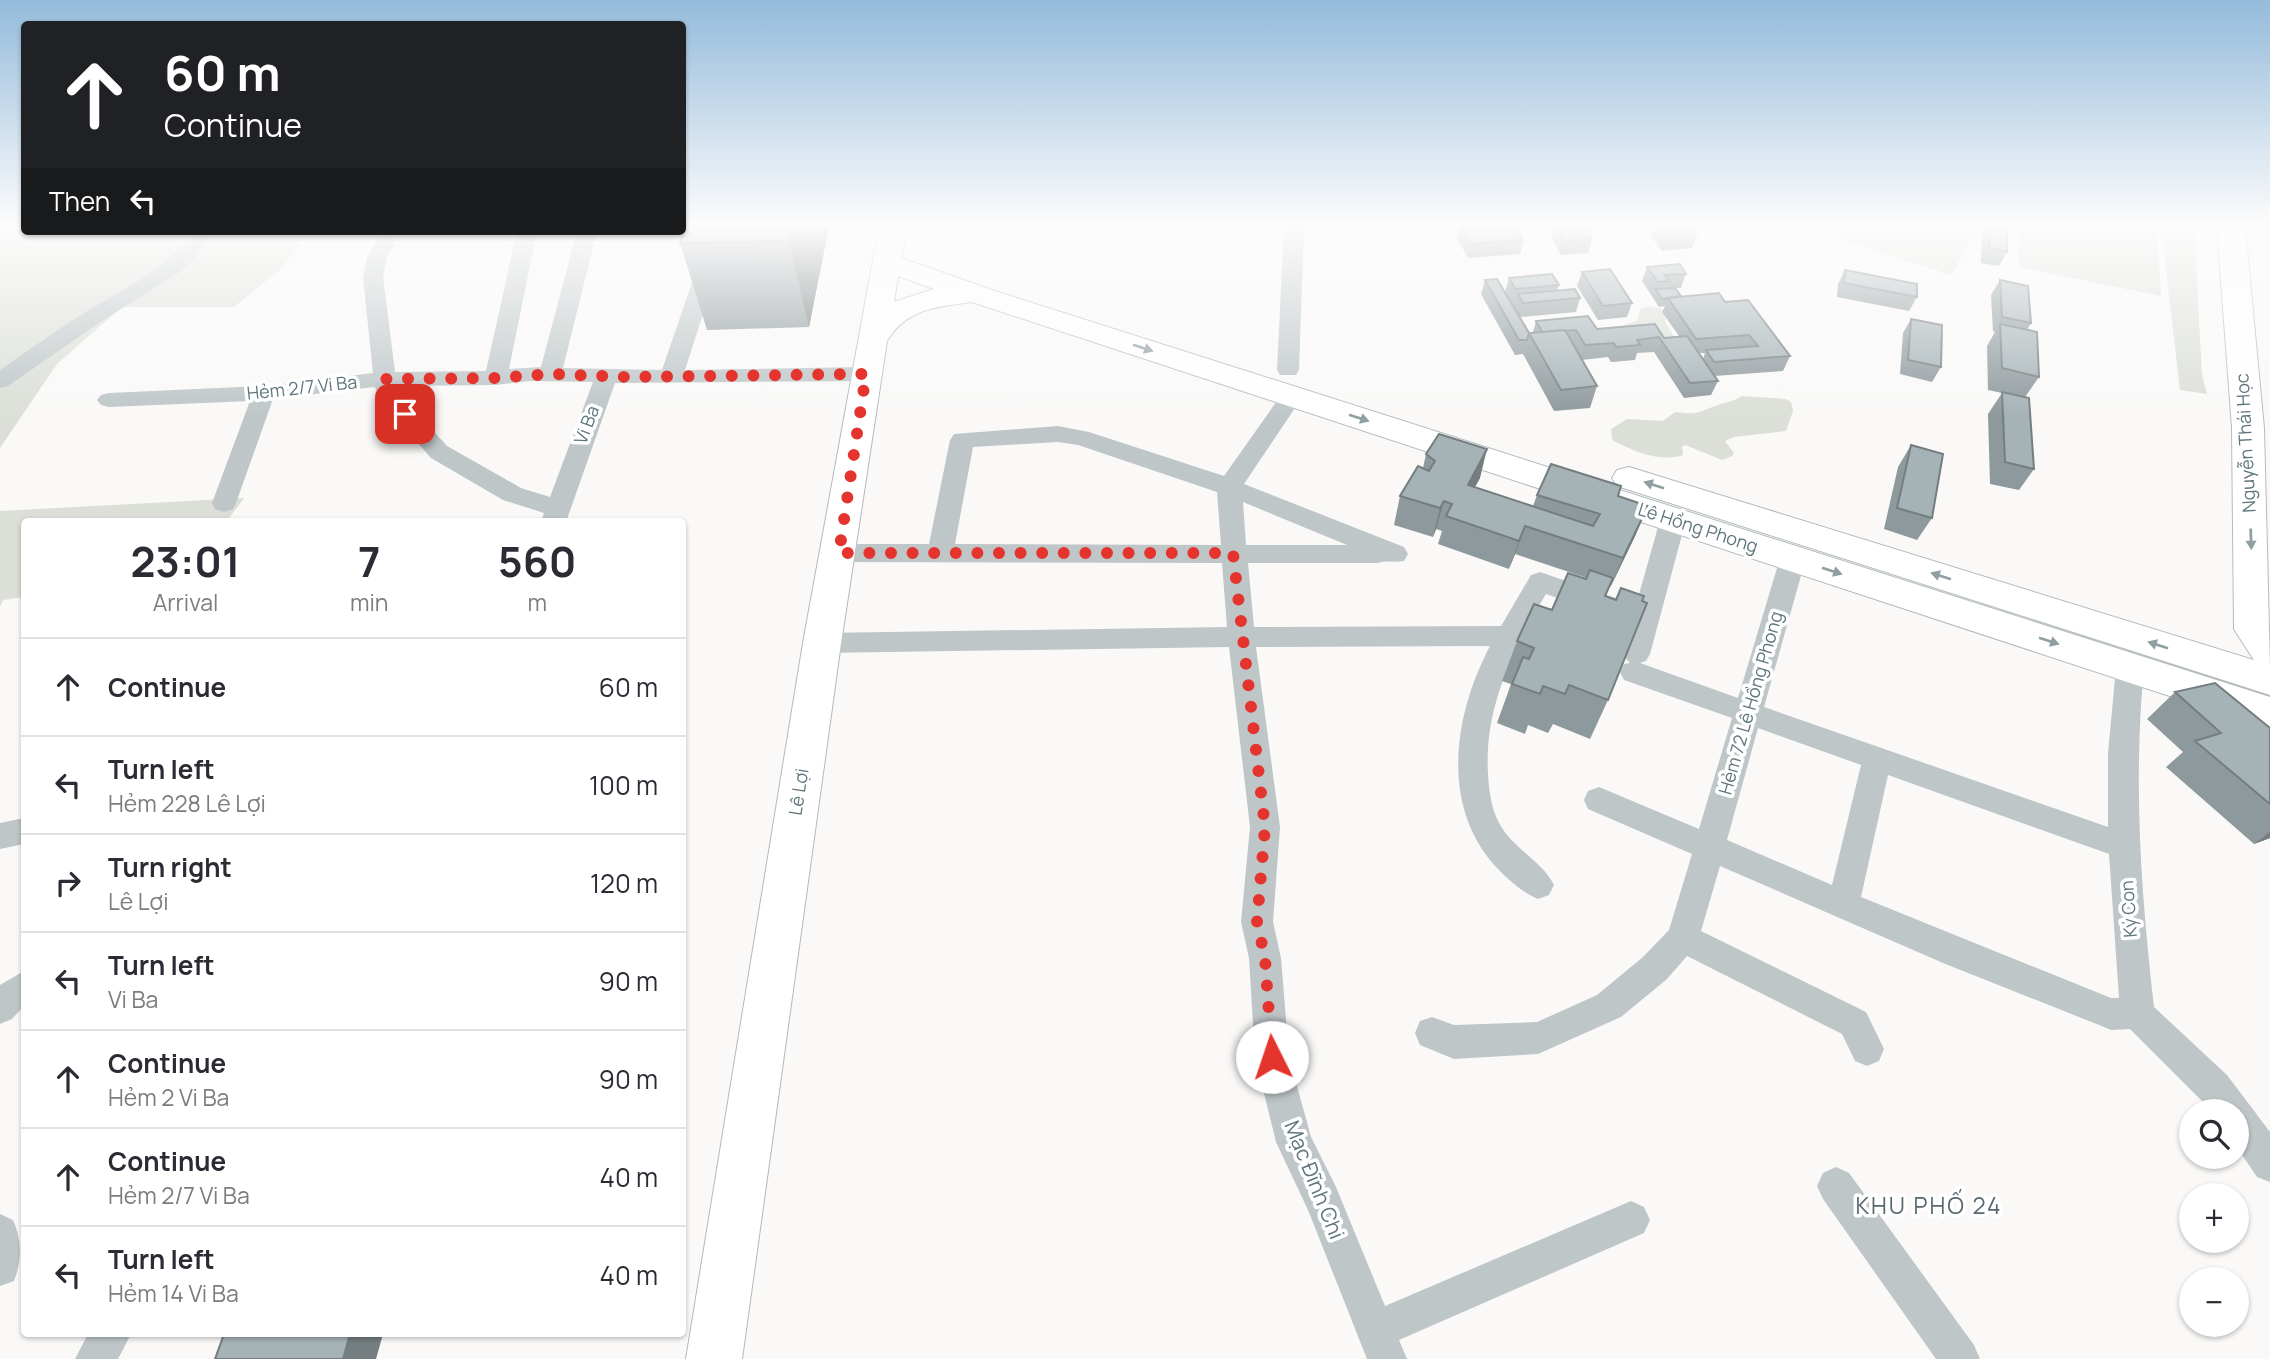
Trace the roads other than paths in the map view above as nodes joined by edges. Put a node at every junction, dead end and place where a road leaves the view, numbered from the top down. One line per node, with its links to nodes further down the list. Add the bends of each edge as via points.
1 (136, 290): 18 (street)
2 (375, 290): 17 (street)
3 (514, 290): 16 (street)
4 (572, 290): 13 (street)
5 (700, 290): 15 (street)
6 (881, 290): 11 (main road, Lê Lợi)
7 (959, 290): 11 (main road, via 910,304 884,322)
8 (993, 290): 19 (main road, Lê Hồng Phong)
9 (1294, 290): 19 (street)
10 (2243, 290): 12 (main road, Nguyễn Thái Học)
11 (869, 357): 15 (street); 26 (main road, Lê Lợi)
12 (2256, 363): 34 (main road, Nguyễn Thái Học, one-way to 34, via 2248,428 2253,629)
13 (550, 374): 14 (street, Hẻm 2/7 Vi Ba); 16 (street, Hẻm 2/7 Vi Ba)
14 (606, 377): 15 (street); 24 (street, Vi Ba)
15 (671, 377)
16 (496, 378): 17 (street, Hẻm 2/7 Vi Ba)
17 (385, 379): 20 (street, Hẻm 2/7 Vi Ba); 24 (street, via 388,395 439,452)
18 (0, 381)
19 (1295, 381): 22 (street); 25 (main road, Lê Hồng Phong)
20 (264, 393): 21 (street, Hẻm 2/7 Vi Ba); 23 (street)
21 (109, 400)
22 (1229, 487): 27 (street, via 1080,438 962,440); 28 (street, Mạc Đĩnh Chi); 28 (street, via 1395,554)
23 (223, 503)
24 (554, 514)
25 (1691, 516): 29 (main road, Lê Hồng Phong); 30 (street); 36 (main road, Lê Hồng Phong, one-way to 25)
26 (839, 553): 27 (street); 33 (main road, Lê Lợi)
27 (940, 553): 28 (street)
28 (1233, 553): 32 (street, Mạc Đĩnh Chi)
29 (1793, 558): 35 (main road, Lê Hồng Phong, one-way to 35); 38 (street, Hẻm 72 Lê Hồng Phong)
30 (1646, 619): 31 (street, via 1540,582); 38 (street, via 1635,663)
31 (1507, 636): 32 (street); 46 (street, via 1484,689 1472,733 1473,782 1483,824 1492,839)
32 (1241, 637): 33 (street); 62 (street, Mạc Đĩnh Chi, via 1265,827 1257,922 1265,958 1272,1057 1294,1142 1323,1200)
33 (822, 643): 64 (main road, Lê Lợi)
34 (2270, 655)
35 (2130, 668): 36 (main road, Lê Hồng Phong); 44 (street, Ký Con, via 2125,710)
36 (2208, 677): 37 (main road, Lê Hồng Phong); 39 (main road, Lê Hồng Phong)
37 (2270, 680)
38 (1748, 712): 40 (street); 45 (street, Hẻm 72 Lê Hồng Phong)
39 (2270, 713)
40 (1877, 758): 44 (street); 47 (street)
41 (1599, 800): 45 (street)
42 (21, 832): 43 (street)
43 (0, 836)
44 (2124, 846): 51 (street, Ký Con)
45 (1708, 847): 47 (street); 48 (street, Hẻm 72 Lê Hồng Phong)
46 (1538, 885)
47 (1843, 905): 51 (street, via 2111,1014)
48 (1683, 938): 52 (street, via 1609,1006 1538,1038 1454,1042); 53 (street, via 1854,1023)
49 (21, 989): 50 (street)
50 (0, 1008)
51 (2138, 1013): 54 (street, via 2153,1033)
52 (1432, 1033)
53 (1867, 1049)
54 (2225, 1099)
55 (2249, 1133): 56 (street)
56 (2270, 1164)
57 (1836, 1186): 65 (street)
58 (1631, 1220): 62 (street)
59 (0, 1233): 60 (street)
60 (0, 1267)
61 (109, 1337): 63 (street)
62 (1381, 1345)
63 (95, 1359)
64 (714, 1359)
65 (1960, 1359)

